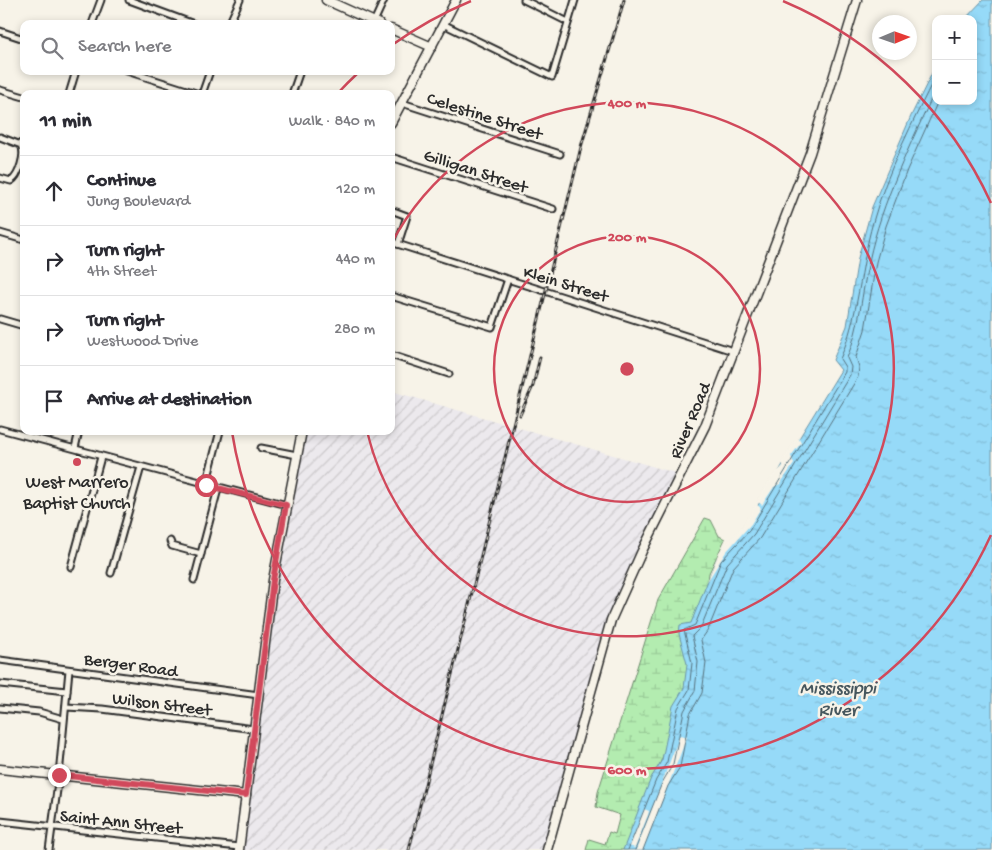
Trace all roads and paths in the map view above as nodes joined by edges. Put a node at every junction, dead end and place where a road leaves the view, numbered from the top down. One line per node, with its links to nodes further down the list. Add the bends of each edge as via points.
1 (101, 0): 10 (street)
2 (129, 0): 11 (street)
3 (240, 0): 12 (street)
4 (326, 0): 13 (main road)
5 (384, 0): 14 (street)
6 (456, 0): 16 (main road)
7 (524, 0): 15 (street)
8 (575, 0): 15 (street)
9 (857, 0): 49 (main road, River Road, via 810,154)
10 (94, 20)
11 (183, 20)
12 (231, 20)
13 (369, 20)
14 (377, 20)
15 (568, 22): 16 (street, via 552,77)
16 (443, 24): 20 (main road)
17 (395, 31): 20 (main road)
18 (0, 32): 19 (street)
19 (20, 38)
20 (432, 47): 31 (main road)
21 (75, 75): 26 (street)
22 (140, 75): 27 (street)
23 (208, 75): 28 (street)
24 (299, 75): 29 (street)
25 (0, 90): 30 (street)
26 (70, 90)
27 (187, 90)
28 (202, 90)
29 (293, 90)
30 (20, 96)
31 (402, 103): 32 (main road); 35 (street, Celestine Street)
32 (395, 116)
33 (0, 137): 34 (street)
34 (20, 146)
35 (560, 154)
36 (395, 158): 39 (street, Gilligan Street)
37 (20, 164): 38 (street, via 11,181)
38 (0, 178)
39 (553, 209)
40 (395, 211): 44 (street, via 408,216)
41 (0, 233): 42 (street)
42 (20, 239)
43 (395, 243): 44 (street, Klein Street)
44 (398, 244): 45 (street, Klein Street)
45 (508, 279): 46 (street, via 492,327); 49 (street, Klein Street)
46 (395, 297)
47 (0, 319): 48 (street)
48 (20, 325)
49 (733, 351): 87 (main road, River Road, via 705,426 611,620)
50 (395, 356): 51 (street)
51 (449, 374)
52 (0, 429): 53 (street)
53 (20, 434)
54 (24, 435): 58 (street)
55 (78, 435): 58 (street)
56 (219, 435): 63 (street)
57 (301, 435): 60 (main road)
58 (75, 448): 61 (street)
59 (261, 448): 60 (street)
60 (297, 455): 65 (main road)
61 (101, 457): 62 (street); 68 (street)
62 (141, 467): 63 (street); 69 (street)
63 (206, 485): 64 (street)
64 (218, 489): 65 (street); 67 (street)
65 (286, 505): 75 (main road)
66 (170, 540): 67 (street, via 172,546)
67 (201, 554): 70 (street)
68 (71, 567)
69 (111, 573)
70 (194, 580)
71 (0, 660): 72 (street, Berger Road)
72 (68, 670): 74 (street); 75 (street, Berger Road)
73 (0, 684): 74 (street)
74 (67, 691): 76 (street)
75 (259, 694): 79 (main road)
76 (66, 707): 78 (street); 79 (street, Wilson Street)
77 (0, 708): 78 (street)
78 (63, 718): 81 (street)
79 (254, 729): 82 (main road)
80 (0, 769): 81 (main road)
81 (59, 775): 82 (main road); 84 (street)
82 (246, 795): 85 (main road)
83 (0, 821): 84 (street, Saint Ann Street)
84 (51, 828): 85 (street, Saint Ann Street); 86 (street)
85 (239, 849)
86 (49, 850)
87 (547, 850)

